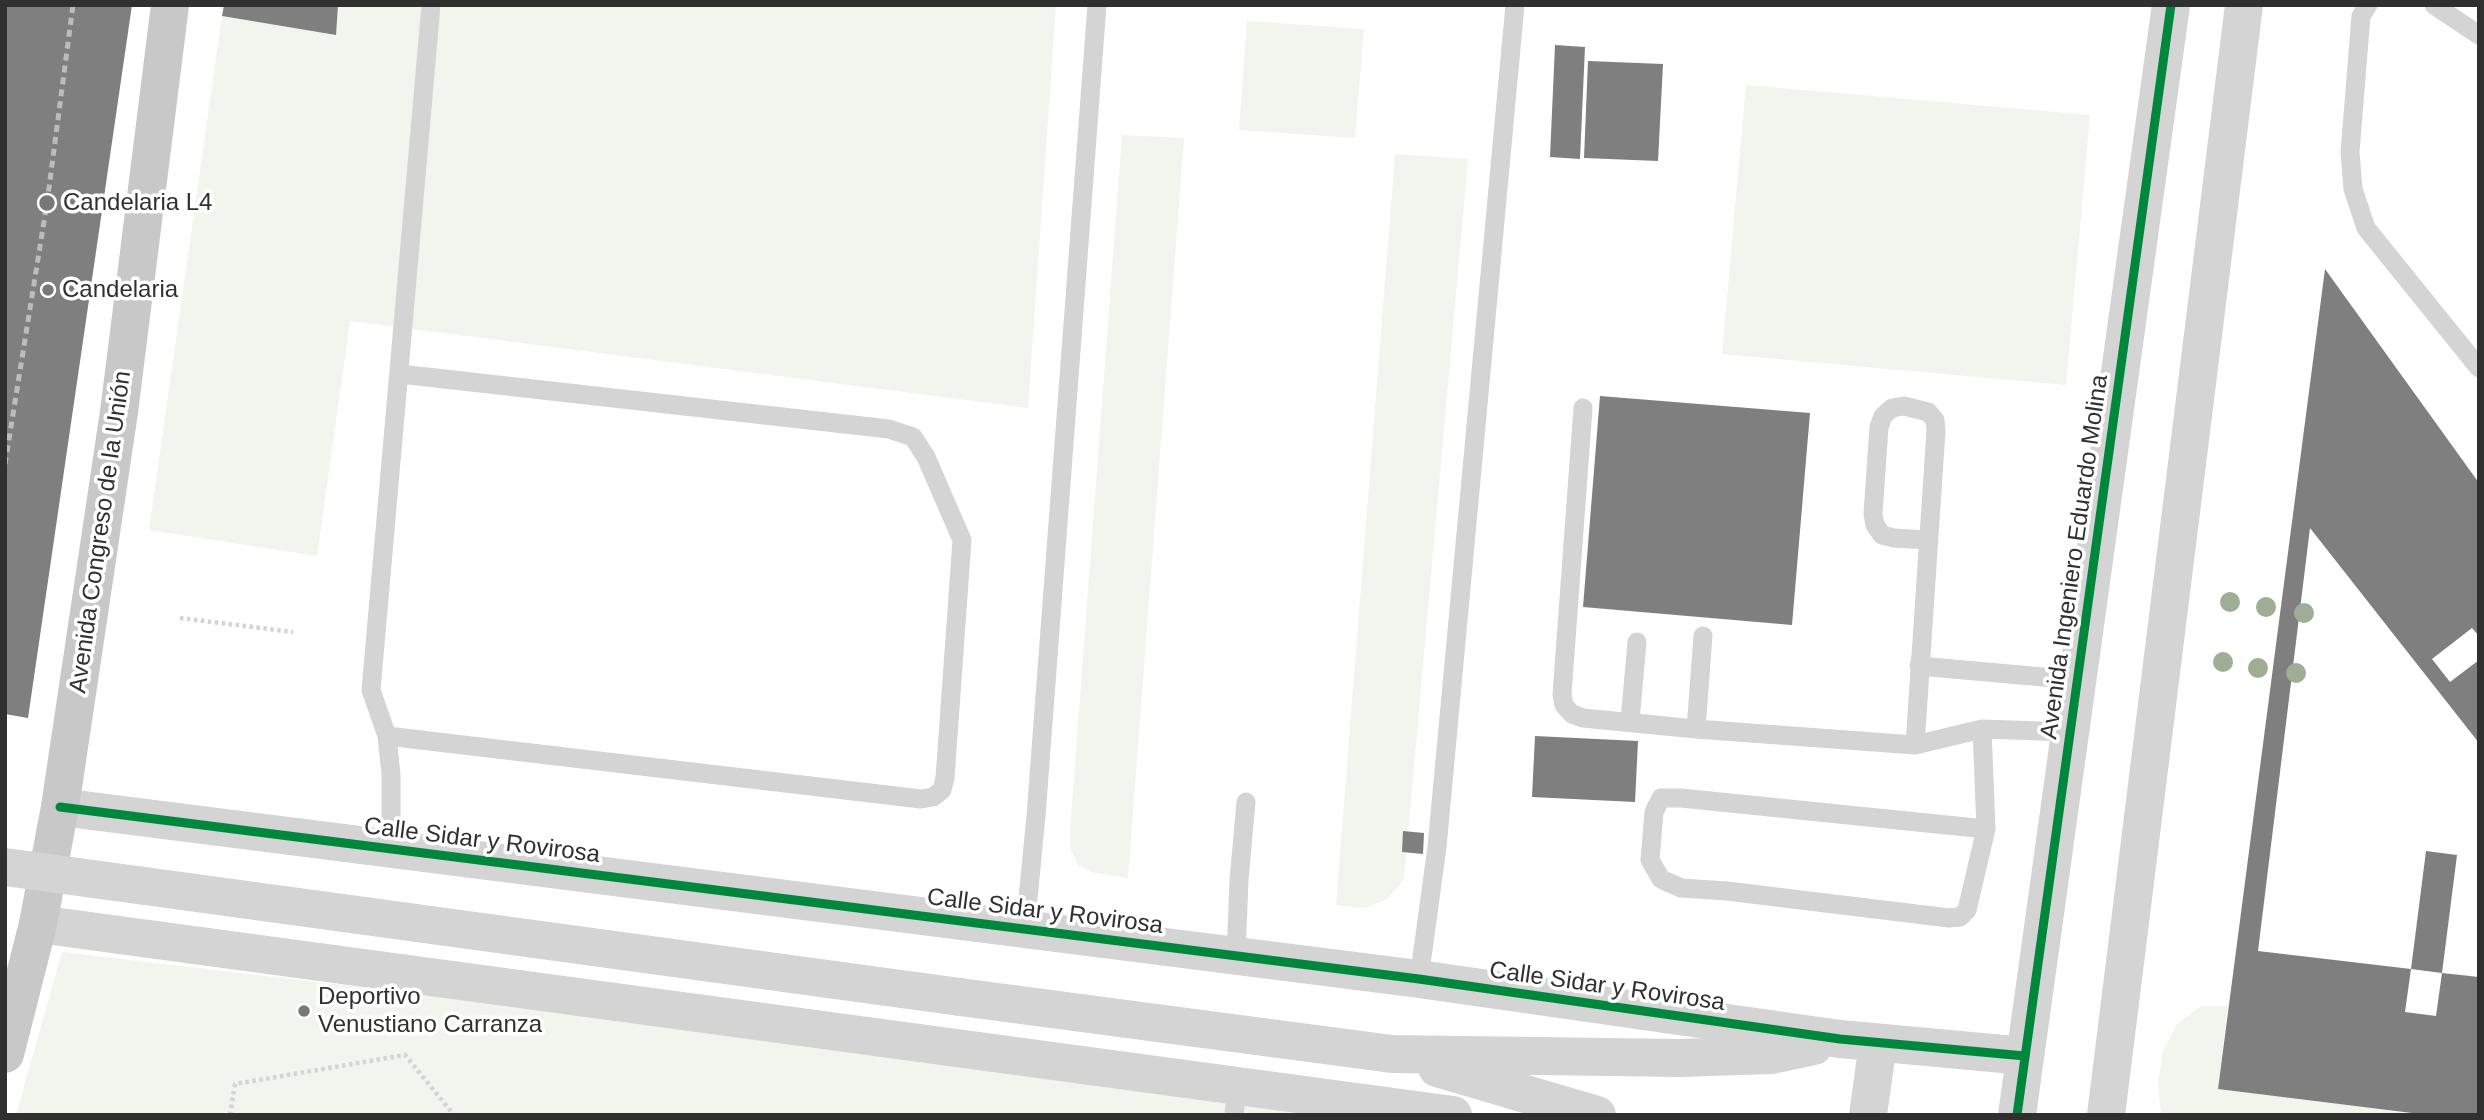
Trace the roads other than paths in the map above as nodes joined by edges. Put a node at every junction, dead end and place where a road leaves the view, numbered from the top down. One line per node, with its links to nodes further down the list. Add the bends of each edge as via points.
1 (170, 5): 25 (main road, Avenida Congreso de la Unión, via 119,412)
2 (431, 5): 11 (lane)
3 (1097, 5): 30 (lane)
4 (1515, 5): 32 (lane, via 1438,834)
5 (2171, 5): 17 (street, Avenida Ingeniero Eduardo Molina)
6 (2244, 5): 43 (street)
7 (2368, 5): 10 (lane, via 2361,16 2350,152 2353,189 2366,228)
8 (2434, 5): 9 (lane)
9 (2479, 35)
10 (2479, 368)
11 (400, 374): 22 (lane, via 371,691); 22 (lane, via 889,429 913,438 926,457 962,540 946,779 933,797)
12 (1583, 408): 18 (lane, via 1562,694 1572,714)
13 (1928, 540): 13 (lane, via 1935,420 1917,408 1892,408 1879,427 1875,526 1882,535); 16 (lane)
14 (1703, 636): 19 (lane)
15 (1637, 642): 18 (lane)
16 (1919, 666): 17 (lane); 23 (lane)
17 (2077, 680): 21 (street, Avenida Ingeniero Eduardo Molina)
18 (1630, 721): 19 (lane)
19 (1696, 729): 23 (lane)
20 (1982, 729): 21 (lane); 23 (lane); 26 (lane)
21 (2070, 732): 37 (street, Avenida Ingeniero Eduardo Molina)
22 (387, 736): 27 (lane)
23 (1915, 745)
24 (1246, 803): 31 (lane)
25 (60, 807): 27 (street, Calle Sidar y Rovirosa); 29 (main road, Avenida Congreso de la Unión)
26 (1986, 829): 26 (lane, via 1661,798 1654,812 1650,860 1661,879 1681,888 1960,917 1967,910)
27 (391, 849): 30 (street, Calle Sidar y Rovirosa)
28 (5, 867): 36 (street, bridge)
29 (38, 924): 35 (main road, Avenida Congreso de la Unión); 38 (street)
30 (1026, 929): 31 (street, Calle Sidar y Rovirosa)
31 (1236, 956): 32 (street, Calle Sidar y Rovirosa)
32 (1419, 979): 33 (street, Calle Sidar y Rovirosa)
33 (1840, 1040): 34 (street, Calle Sidar y Rovirosa); 36 (street, via 1772,1055 1680,1058)
34 (1878, 1043): 37 (street, Calle Sidar y Rovirosa); 41 (street)
35 (5, 1054)
36 (1392, 1054): 40 (street)
37 (2025, 1056): 42 (street, Avenida Ingeniero Eduardo Molina)
38 (1235, 1100): 39 (street)
39 (1453, 1115)
40 (1597, 1115)
41 (1868, 1115)
42 (2017, 1115)
43 (2106, 1115)

